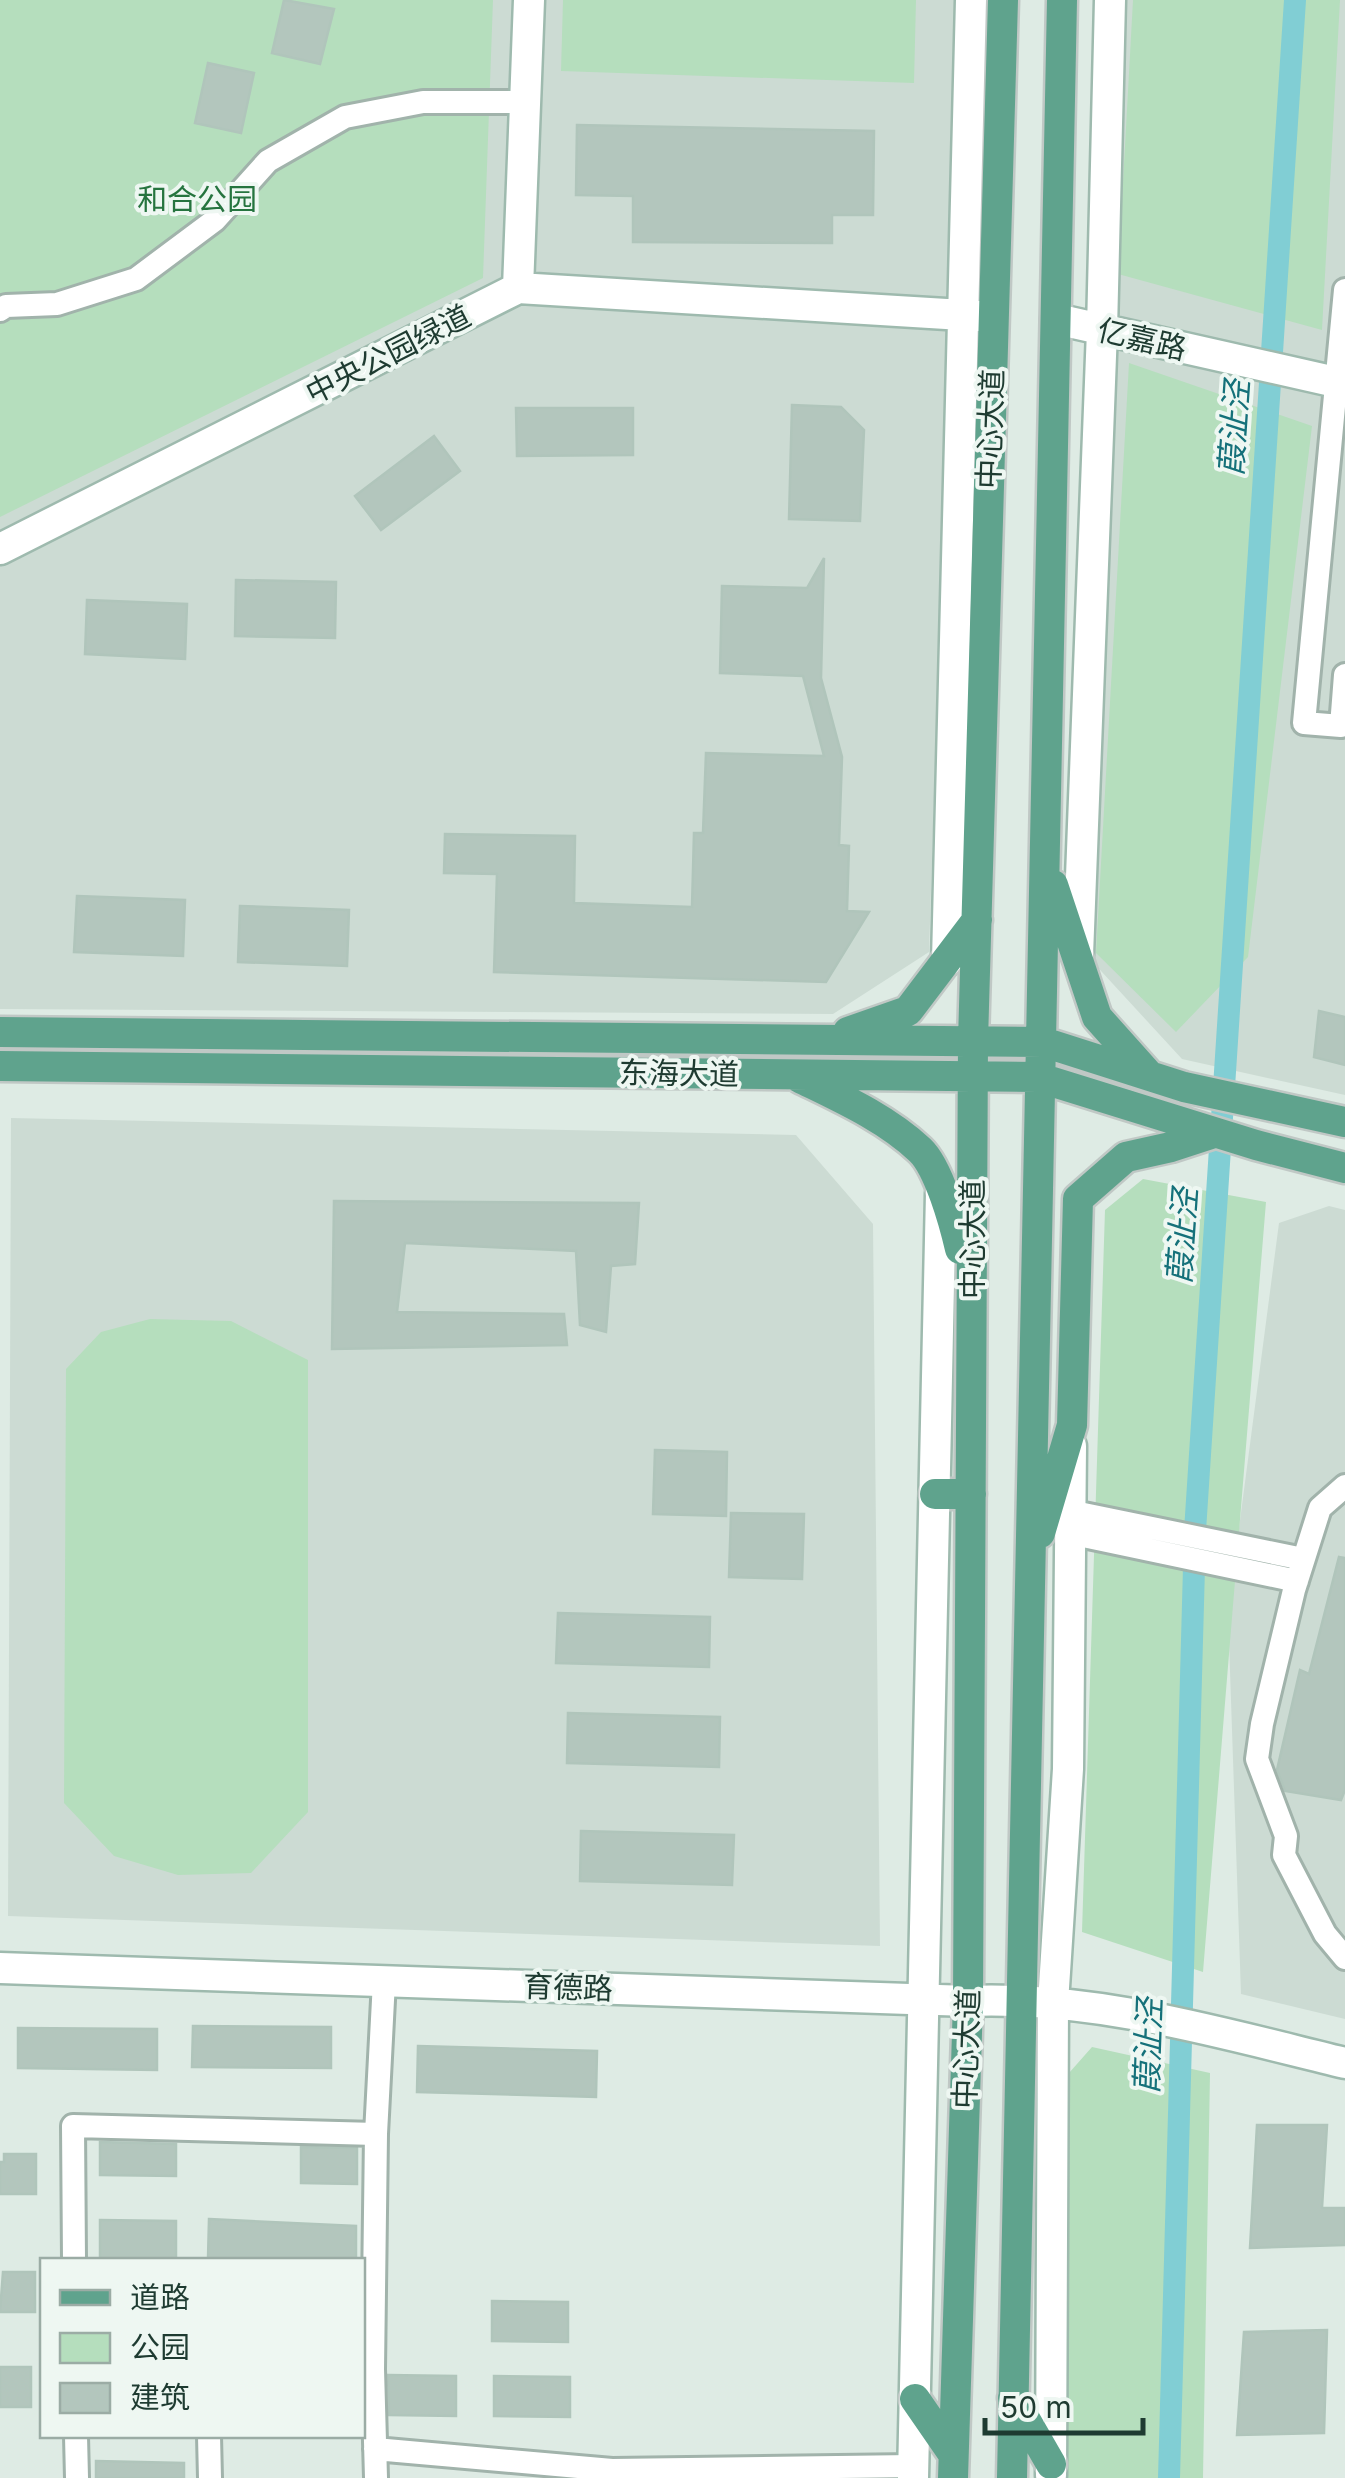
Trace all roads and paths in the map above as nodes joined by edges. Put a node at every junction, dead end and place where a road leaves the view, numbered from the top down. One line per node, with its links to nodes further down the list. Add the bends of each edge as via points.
1 (529, 0): 6 (main road)
2 (971, 0): 10 (main road)
3 (1002, 0): 11 (main road, 中心大道)
4 (1062, 0): 12 (main road, 中心大道)
5 (1110, 0): 13 (main road)
6 (525, 102): 7 (main road); 9 (street, via 423,102 344,117 268,161 215,220 136,279 57,304)
7 (518, 288): 10 (main road); 16 (main road, 中央公园绿道)
8 (1345, 290): 14 (street)
9 (0, 310)
10 (963, 316): 11 (main road); 21 (main road)
11 (994, 316): 19 (main road, 中心大道)
12 (1056, 320): 13 (main road, 亿嘉路); 18 (main road, 中心大道)
13 (1102, 330): 14 (main road, 亿嘉路); 20 (main road)
14 (1341, 383): 15 (street)
15 (1337, 478): 17 (street, via 1304,723 1341,726)
16 (0, 549)
17 (1345, 675)
18 (1046, 865): 20 (main road); 25 (main road, 中心大道)
19 (976, 920): 21 (main road); 24 (main road, 中心大道)
20 (1078, 955): 28 (main road, via 1096,1016)
21 (946, 961): 23 (main road, via 908,1010 863,1029)
22 (0, 1032): 23 (main road, 东海大道)
23 (809, 1040): 24 (main road, 东海大道)
24 (973, 1041): 25 (main road, 东海大道); 29 (main road, 中心大道)
25 (1043, 1042): 28 (main road, 东海大道); 30 (main road, 中心大道)
26 (0, 1066): 27 (main road, 东海大道)
27 (793, 1074): 29 (main road, 东海大道); 34 (main road, via 862,1109 923,1152)
28 (1149, 1075): 31 (main road, 东海大道)
29 (972, 1076): 30 (main road, 东海大道); 35 (main road, 中心大道)
30 (1040, 1078): 32 (main road, 东海大道); 41 (main road, 中心大道)
31 (1345, 1122)
32 (1215, 1133): 33 (main road, 东海大道); 36 (main road, via 1126,1157 1078,1199)
33 (1345, 1168)
34 (941, 1190): 35 (main road); 38 (main road)
35 (972, 1300): 39 (main road, 中心大道)
36 (1072, 1425): 40 (main road); 41 (main road)
37 (1345, 1486): 42 (street, via 1320,1508)
38 (935, 1494): 39 (main road); 46 (main road)
39 (971, 1494): 48 (main road, 中心大道)
40 (1069, 1522): 42 (street); 49 (main road, via 1068,1769)
41 (1030, 1559): 47 (main road, 中心大道)
42 (1300, 1570): 43 (street, via 1257,1759 1286,1836 1284,1855)
43 (1345, 1958)
44 (0, 1968): 45 (main road, 育德路)
45 (384, 1981): 46 (main road, 育德路); 51 (street)
46 (925, 1999): 48 (main road, 育德路); 55 (main road)
47 (1022, 1999): 48 (main road, 育德路); 49 (main road, 育德路); 54 (main road, 中心大道)
48 (968, 2000): 59 (main road, 中心大道)
49 (1054, 2004): 50 (main road, 育德路, via 1136,2013); 60 (main road)
50 (1345, 2062)
51 (376, 2134): 52 (street, via 72,2126); 53 (street)
52 (74, 2258)
53 (368, 2369): 58 (street)
54 (1014, 2398): 60 (main road); 66 (main road, 中心大道)
55 (915, 2399): 59 (main road); 61 (main road)
56 (76, 2438): 63 (street)
57 (209, 2438): 64 (street)
58 (375, 2449): 62 (street); 65 (street)
59 (953, 2466)
60 (1051, 2471)
61 (913, 2472): 62 (street)
62 (612, 2474)
63 (77, 2478)
64 (210, 2478)
65 (376, 2478)
66 (1012, 2478)

